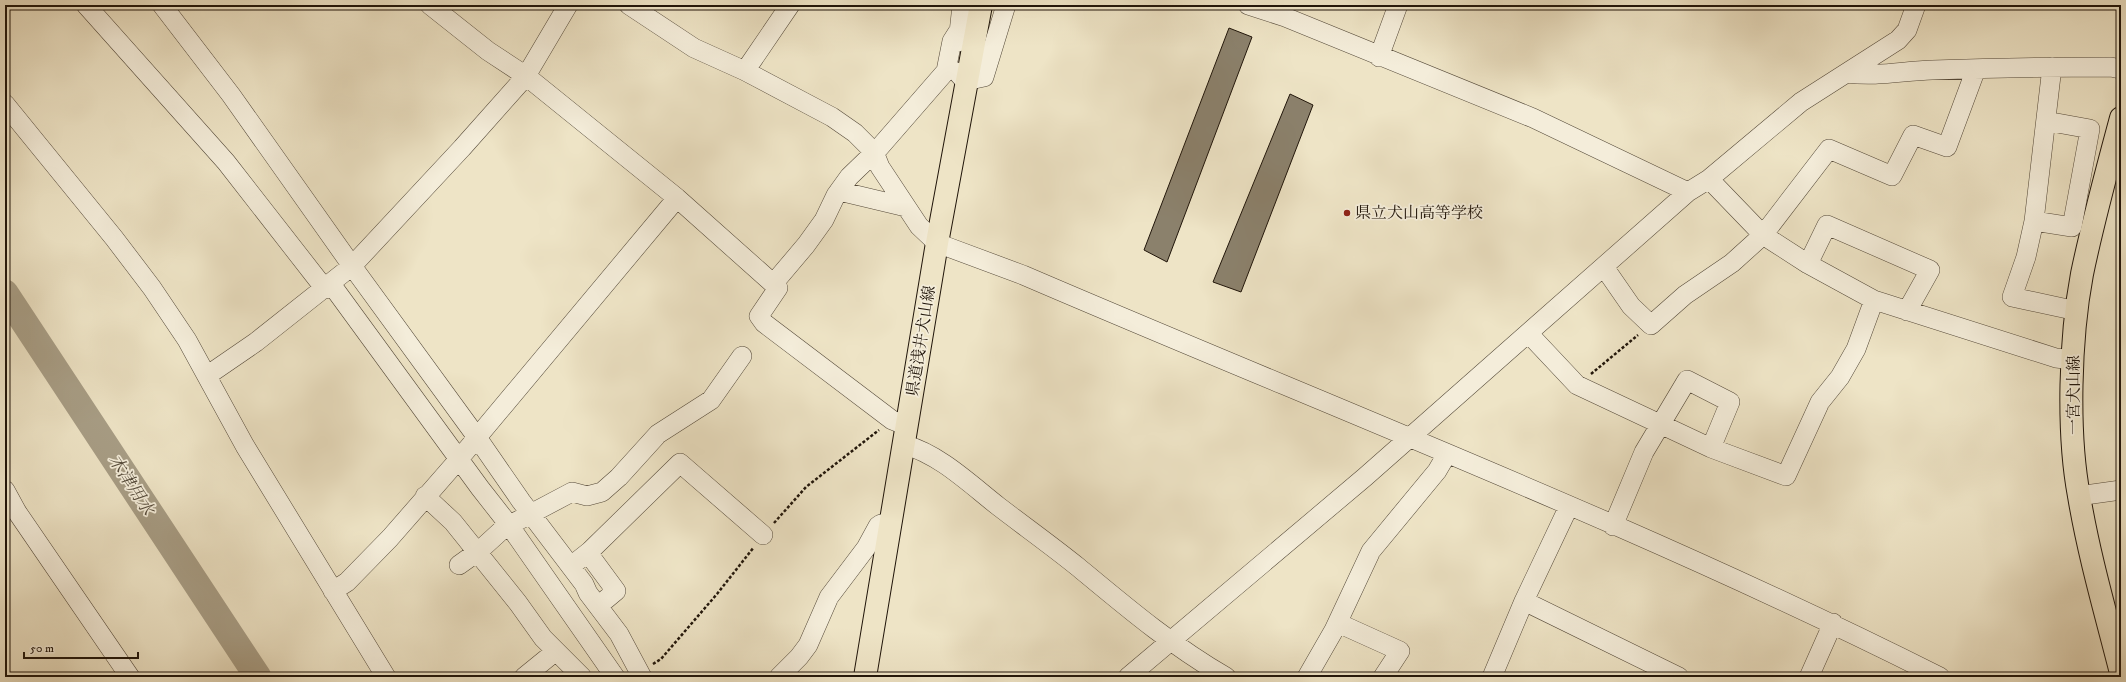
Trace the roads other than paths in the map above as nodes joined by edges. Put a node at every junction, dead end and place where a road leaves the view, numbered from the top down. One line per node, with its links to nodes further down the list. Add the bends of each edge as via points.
1 (86, 5): 38 (street, via 226,162)
2 (162, 5): 35 (street, via 231,95)
3 (430, 5): 20 (street, via 488,51)
4 (568, 5): 20 (street)
5 (629, 5): 18 (street, via 694,48)
6 (790, 5): 18 (street)
7 (962, 5): 13 (street)
8 (981, 5): 21 (main road, 県道浅井犬山線)
9 (1006, 5): 21 (street, via 984,77)
10 (1248, 5): 14 (street, via 1284,17)
11 (1398, 5): 14 (street)
12 (1916, 5): 19 (street, via 1907,30 1898,40)
13 (959, 30): 21 (street, via 956,71); 25 (street, via 952,41 946,71)
14 (1379, 57): 28 (street, via 1533,118)
15 (2052, 67): 16 (street); 17 (street); 24 (street)
16 (1976, 69): 19 (street, via 1926,70 1868,76); 32 (street, via 1946,147 1913,135 1892,176 1828,149)
17 (2120, 69)
18 (745, 71): 25 (street, via 832,117)
19 (1847, 73): 26 (street, via 1801,102)
20 (526, 76): 29 (street); 35 (street)
21 (965, 81): 33 (main road, 県道浅井犬山線)
22 (5, 104): 45 (street, via 133,263 187,340)
23 (2121, 118): 41 (main road, 一宮犬山線, via 2082,274)
24 (2046, 121): 31 (street); 31 (street, via 2090,129 2072,227)
25 (874, 152): 27 (street); 30 (street, via 880,167)
26 (1709, 178): 28 (street); 32 (street)
27 (839, 191): 30 (street); 37 (street, via 824,220)
28 (1688, 192): 36 (street)
29 (677, 198): 37 (street); 48 (street)
30 (906, 208): 33 (street, via 919,226)
31 (2034, 221): 41 (street, via 2026,257 2012,297)
32 (1763, 235): 34 (street); 36 (street, via 1732,263 1685,295 1651,325 1630,306)
33 (937, 243): 47 (main road, 県道浅井犬山線); 49 (street, via 1023,275)
34 (1808, 264): 39 (street); 40 (street, via 1827,225 1930,270)
35 (352, 266): 38 (street); 48 (street)
36 (1604, 267): 42 (street)
37 (773, 284): 47 (street, via 778,288 759,316 764,323 892,420)
38 (328, 286): 45 (street, via 256,342); 52 (street)
39 (1874, 300): 40 (street); 50 (street, via 1856,349 1840,377 1820,402 1786,476)
40 (1907, 311): 44 (street, via 2056,358)
41 (2077, 311): 44 (main road, 一宮犬山線)
42 (1529, 334): 46 (street, via 1577,385); 49 (street)
43 (742, 356): 58 (street, via 711,400 658,434 602,492 587,496 572,492)
44 (2073, 360): 56 (main road, 一宮犬山線, via 2072,428)
45 (208, 375): 67 (street, via 245,446)
46 (1661, 424): 50 (street); 50 (street, via 1687,380 1730,402); 61 (street, via 1644,452)
47 (906, 435): 60 (main road, 県道浅井犬山線); 72 (street, via 920,449)
48 (476, 436): 52 (street); 58 (street)
49 (1409, 438): 51 (street); 72 (street)
50 (1711, 448)
51 (1447, 454): 57 (street); 70 (street, via 1437,471 1371,550)
52 (458, 459): 55 (street); 59 (street)
53 (5, 490): 75 (street, via 17,512)
54 (2121, 490): 56 (street)
55 (425, 496): 63 (street, via 453,522); 67 (street, via 390,538 347,582)
56 (2078, 496): 74 (main road, 一宮犬山線)
57 (1569, 506): 61 (street); 68 (street)
58 (530, 513): 59 (street); 66 (street)
59 (509, 525): 63 (street); 79 (street)
60 (891, 526): 81 (street, via 878,526 866,548 829,597 808,645); 82 (main road, 県道浅井犬山線)
61 (1613, 526): 71 (street)
62 (763, 535): 64 (street, via 680,463)
63 (478, 551): 65 (street); 73 (street, via 543,638)
64 (588, 553): 66 (street); 69 (street, via 616,591)
65 (459, 565)
66 (571, 566): 69 (street)
67 (333, 592): 76 (street)
68 (1524, 601): 87 (street); 88 (street)
69 (598, 606): 80 (street, via 619,634)
70 (1338, 622): 85 (street); 86 (street, via 1400,651)
71 (1833, 623): 89 (street); 90 (street)
72 (1172, 641): 83 (street); 84 (street)
73 (556, 651): 77 (street); 78 (street)
74 (2121, 673)
75 (130, 677)
76 (386, 677)
77 (524, 677)
78 (582, 677)
79 (615, 677)
80 (642, 677)
81 (779, 677)
82 (865, 677)
83 (1128, 677)
84 (1226, 677)
85 (1307, 677)
86 (1383, 677)
87 (1492, 677)
88 (1679, 677)
89 (1809, 677)
90 (1940, 677)

